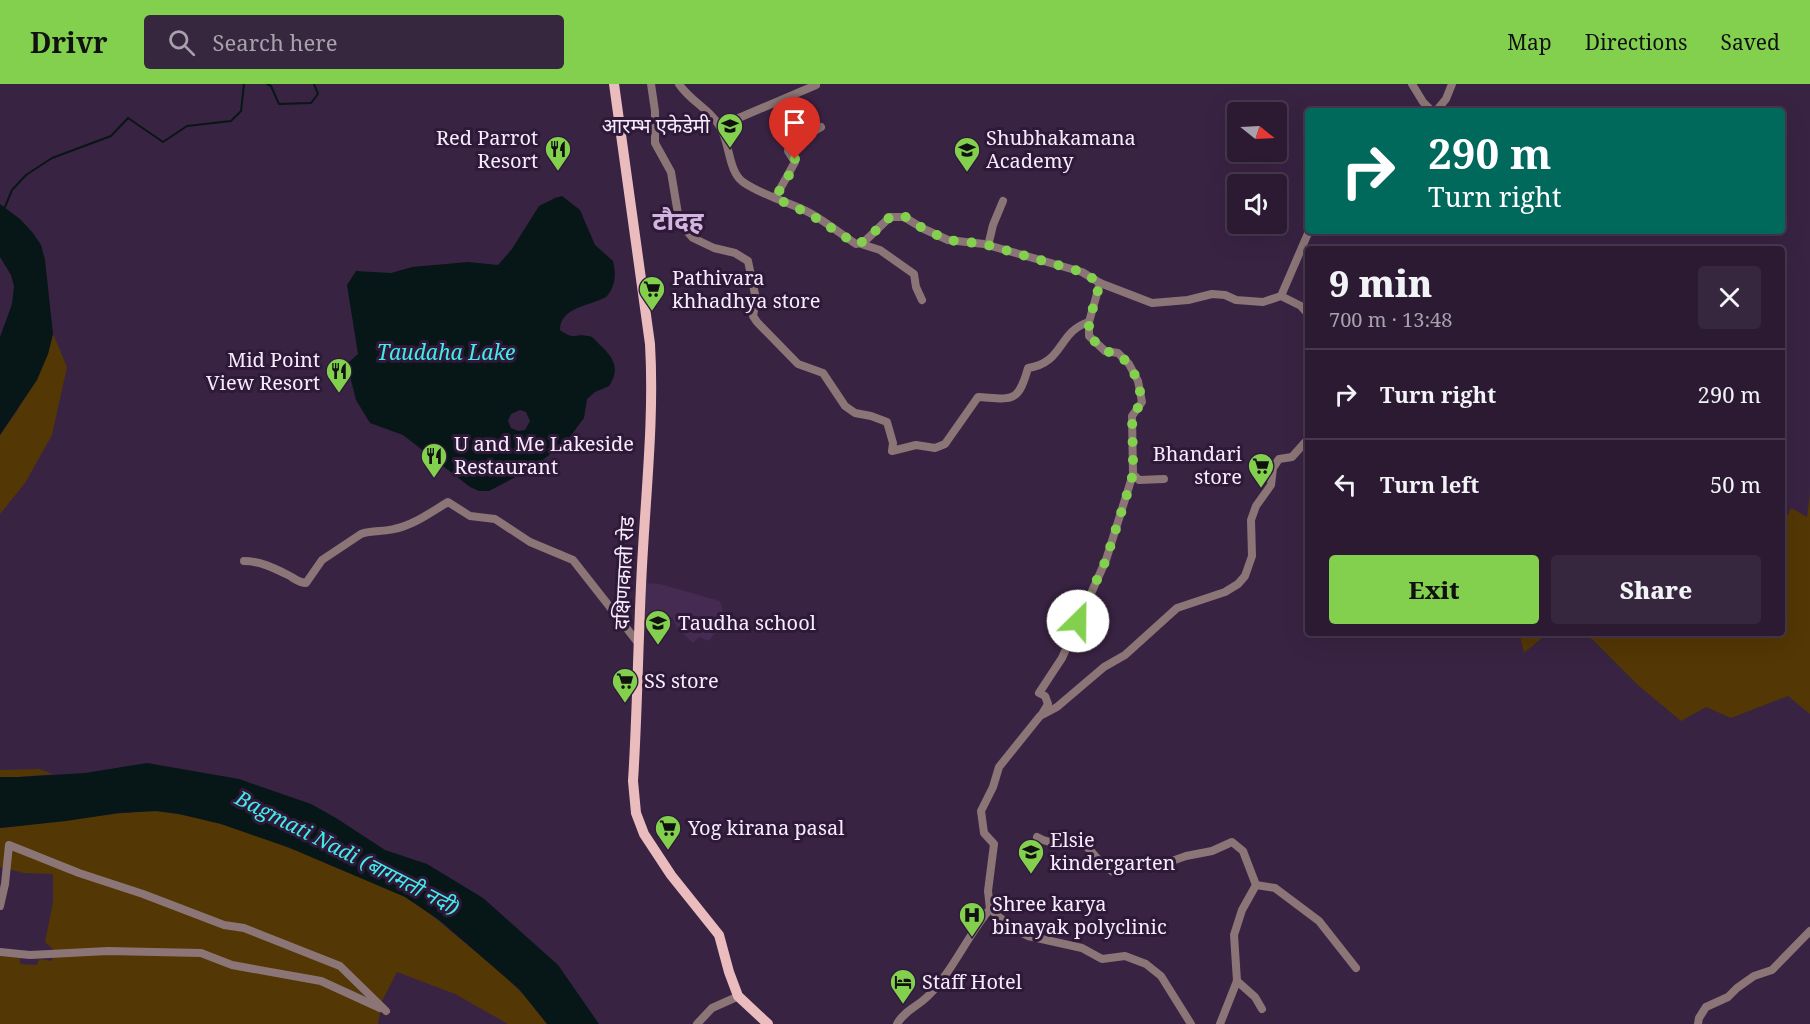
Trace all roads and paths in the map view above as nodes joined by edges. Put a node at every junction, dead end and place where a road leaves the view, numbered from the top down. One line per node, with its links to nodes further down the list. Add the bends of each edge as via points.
1 (614, 84): 25 (main road, दक्षिणकाली रोड, via 652,381)
2 (651, 84): 20 (street, via 655,143 671,172 684,229 693,238 748,261 756,299 753,316 757,322 798,364 823,373 845,406 887,422 892,451 945,444 978,398 1011,398 1022,390 1028,368 1057,355 1068,333)
3 (679, 84): 9 (street)
4 (816, 84): 9 (street)
5 (1412, 84): 7 (street)
6 (1452, 84): 8 (street)
7 (1430, 108)
8 (1437, 108)
9 (720, 126): 11 (street, via 742,181)
10 (822, 127): 11 (street, via 789,146 795,162)
11 (775, 198): 14 (street)
12 (1003, 201): 15 (street)
13 (1308, 234): 17 (street)
14 (861, 244): 15 (street, via 890,217 904,216 948,240); 18 (street, via 879,250 914,274)
15 (988, 246): 16 (street, via 1082,272)
16 (1100, 283): 17 (street, via 1152,303 1212,294 1263,302); 20 (street)
17 (1281, 296): 19 (street)
18 (922, 300)
19 (1305, 311)
20 (1089, 322): 22 (street, via 1089,336 1105,351 1118,354 1129,364 1138,381 1142,402 1132,416)
21 (1305, 443): 26 (street, via 1292,458 1279,459 1273,468 1271,485 1251,520 1250,566 1238,584 1177,608 1125,655)
22 (1133, 474): 23 (street, via 1139,480); 26 (street, via 1106,560 1062,658 1039,693 1048,704)
23 (1164, 479)
24 (244, 561): 25 (street, via 254,561 306,584 322,560 361,534 414,523 448,502 470,516 495,519 530,542 573,560)
25 (639, 644): 35 (main road, दक्षिणकाली रोड, via 633,782 636,813 644,834 671,875 719,935)
26 (1040, 716): 30 (street, via 999,767 981,811 984,833 994,844 988,891)
27 (1037, 837): 28 (street, via 1051,843 1081,840 1113,872 1132,861 1158,866 1232,842 1243,851)
28 (1256, 885): 33 (street, via 1275,888 1312,915); 34 (street, via 1234,935)
29 (0, 906): 32 (street, via 9,845 340,966 386,1011 321,981 232,965 201,953)
30 (990, 909): 39 (street, via 927,997); 40 (street, via 1011,928 1028,936 1082,948 1102,959 1125,956 1146,964 1161,976)
31 (1810, 931): 42 (street, via 1772,970 1754,976 1728,997 1707,1007)
32 (0, 952)
33 (1356, 968)
34 (1237, 981): 36 (street, via 1251,992); 41 (street)
35 (739, 996): 37 (street, via 712,1008); 38 (main road, दक्षिणकाली रोड)
36 (1262, 1009)
37 (698, 1024)
38 (768, 1024)
39 (897, 1024)
40 (1191, 1024)
41 (1220, 1024)
42 (1698, 1024)

